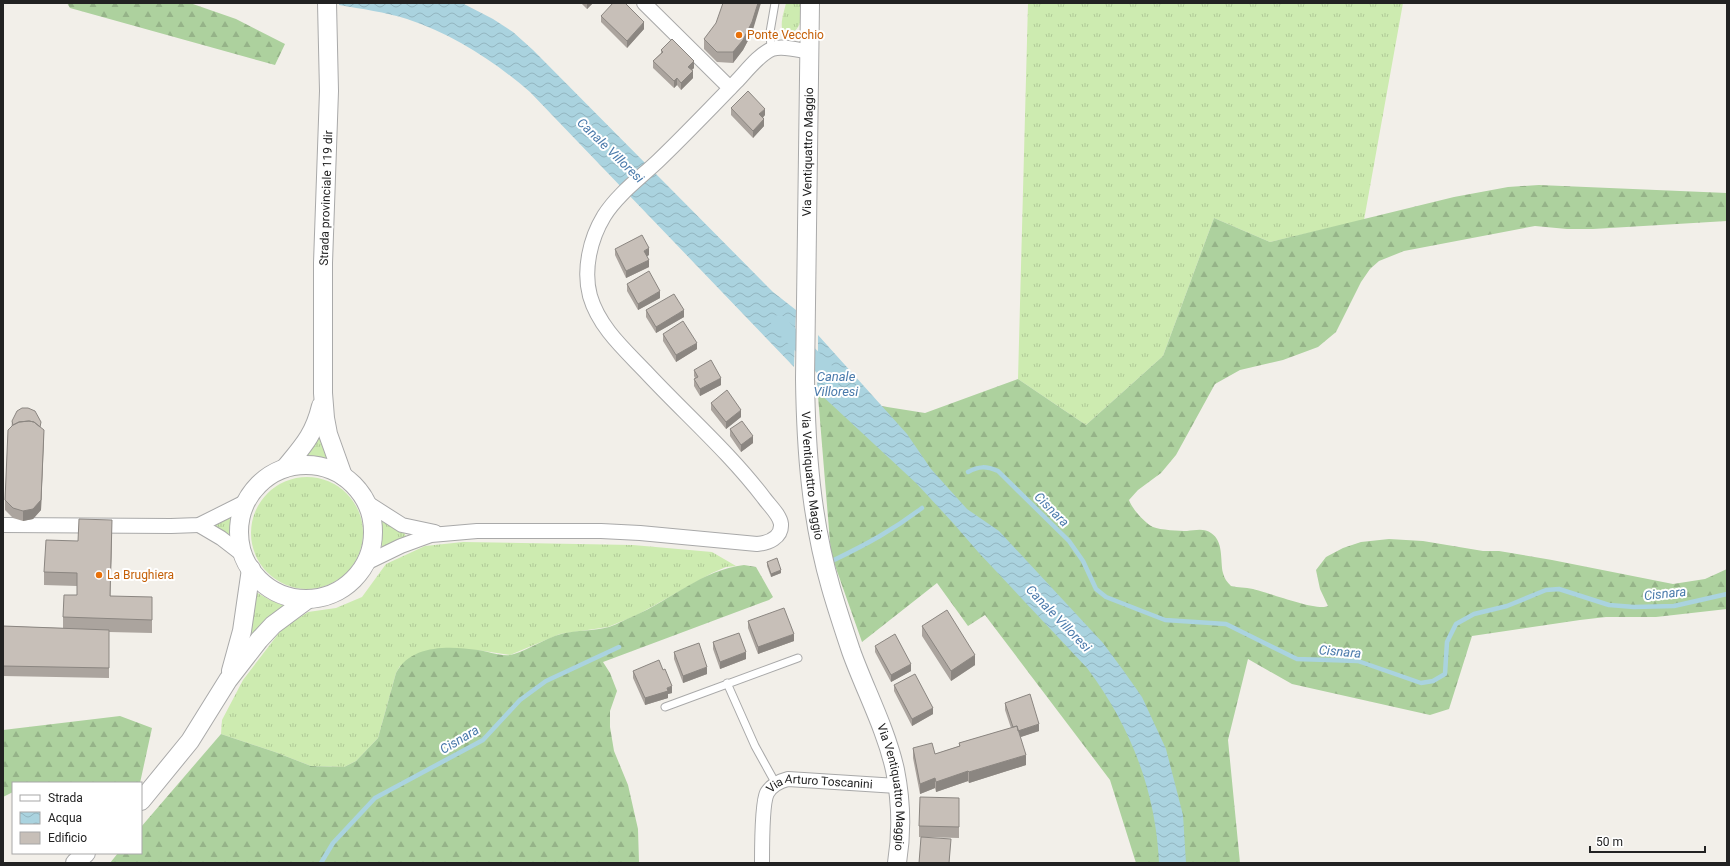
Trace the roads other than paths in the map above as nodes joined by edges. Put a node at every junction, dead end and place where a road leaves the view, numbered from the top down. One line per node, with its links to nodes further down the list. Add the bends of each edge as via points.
1 (328, 3): 8 (street, Strada provinciale 119 dir)
2 (644, 3): 7 (street)
3 (775, 3): 5 (lane, via 770,32)
4 (810, 3): 6 (street, Via Ventiquattro Maggio)
5 (771, 49): 6 (street, via 789,48); 7 (street)
6 (809, 52): 24 (street, Via Ventiquattro Maggio, via 805,379 809,470 822,555 851,651 889,750)
7 (730, 88): 15 (street, via 605,215 590,248 588,282 590,297 604,327 753,483 779,518 781,526 777,536 771,541 757,544 601,531 515,530)
8 (323, 393): 9 (street, Strada provinciale 119 dir, via 309,439); 10 (street, Strada provinciale 119 dir, via 328,434)
9 (285, 468): 10 (street, via 309,465 333,470); 11 (street, via 263,481)
10 (344, 476): 12 (street)
11 (247, 501): 14 (street); 16 (street, via 240,522 240,544)
12 (366, 502): 15 (street, via 402,525); 17 (street, via 373,526 373,539)
13 (3, 525): 14 (street)
14 (199, 525): 16 (street, via 221,538)
15 (446, 533): 17 (street, via 417,539)
16 (247, 562): 18 (street, via 259,580 270,588 294,598); 20 (street, via 242,632)
17 (366, 562): 18 (street, via 351,582 342,589 320,598)
18 (308, 599): 20 (street, via 273,625)
19 (798, 658): 21 (lane)
20 (228, 680): 25 (street, via 190,741)
21 (727, 683): 22 (lane); 23 (lane, via 755,746)
22 (665, 707)
23 (776, 784): 24 (street, Via Arturo Toscanini, via 788,779); 28 (street, Via Arturo Toscanini, via 765,800)
24 (898, 786): 29 (street, Via Ventiquattro Maggio)
25 (142, 800)
26 (85, 854): 27 (street)
27 (75, 863)
28 (762, 863)
29 (898, 863)

